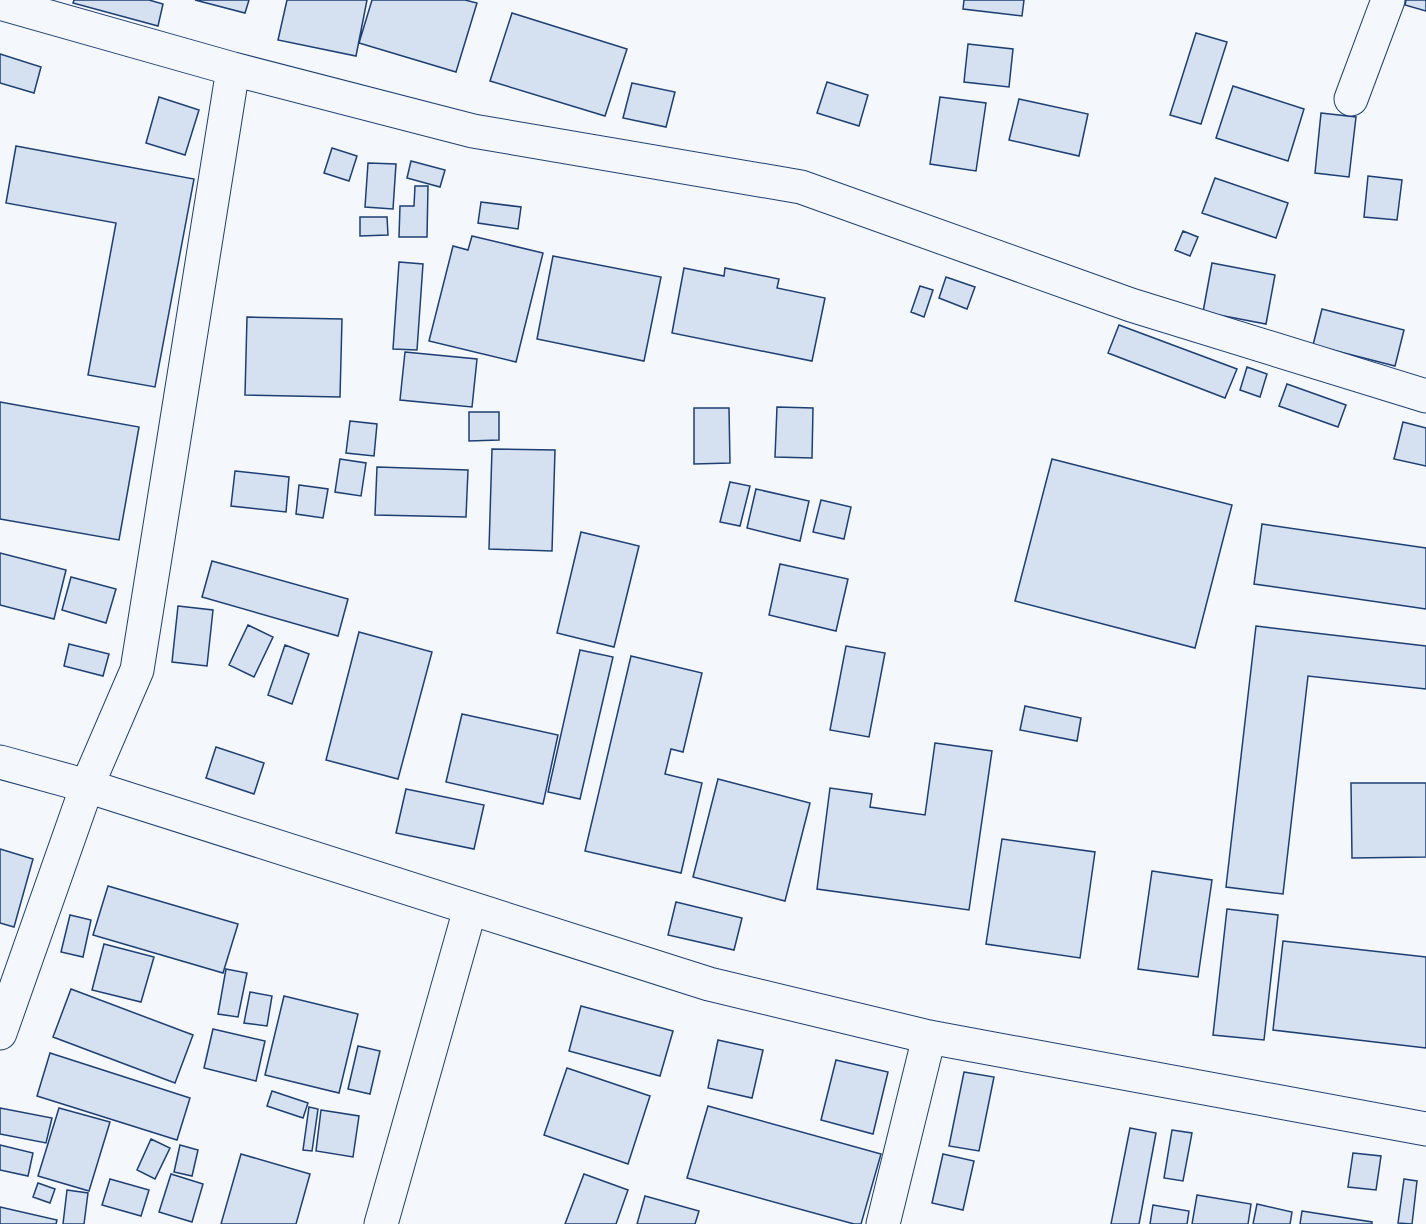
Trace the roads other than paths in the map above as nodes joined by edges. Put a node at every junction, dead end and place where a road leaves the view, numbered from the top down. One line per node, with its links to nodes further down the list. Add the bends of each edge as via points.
1 (1388, 0): 4 (street)
2 (0, 3): 3 (street)
3 (233, 69): 5 (street, via 473,131 801,187 1131,305); 7 (street, via 137,670)
4 (1351, 99)
5 (1426, 396)
6 (0, 762): 7 (street)
7 (87, 786): 8 (street); 9 (street)
8 (470, 909): 10 (street, via 709,984); 12 (street)
9 (0, 1034)
10 (929, 1037): 11 (street); 13 (street)
11 (1426, 1129)
12 (381, 1224)
13 (883, 1224)

